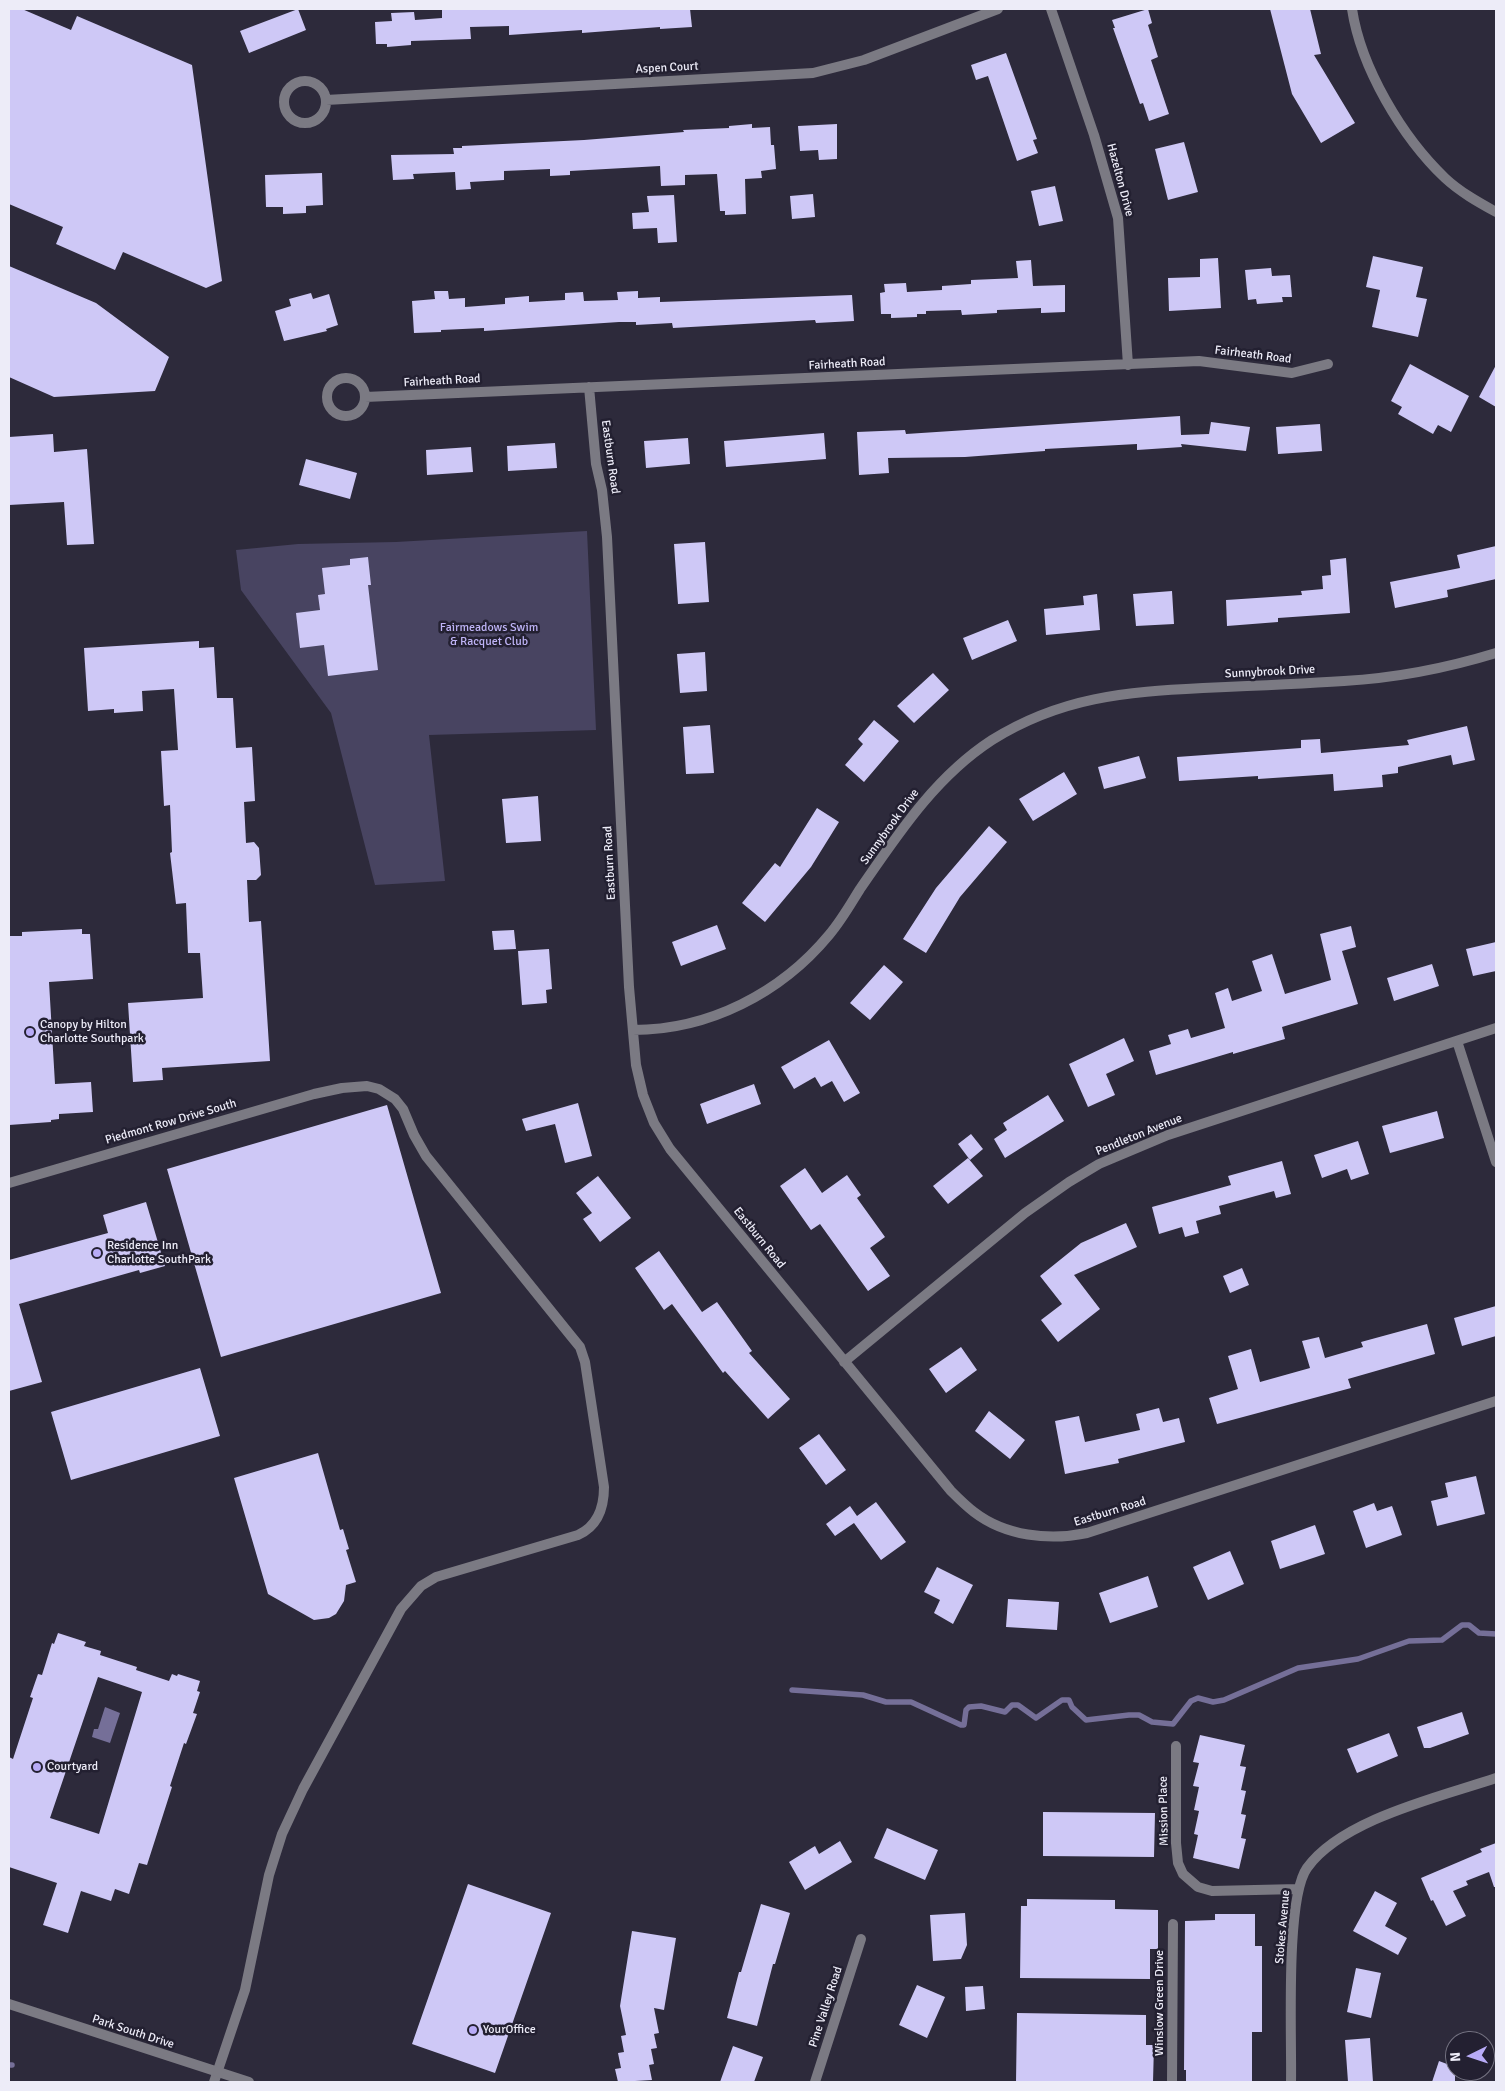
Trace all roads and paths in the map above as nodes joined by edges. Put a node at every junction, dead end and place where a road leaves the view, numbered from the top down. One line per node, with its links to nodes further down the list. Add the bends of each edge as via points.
1 (998, 9): 4 (street, Aspen Court, via 864,60 813,73)
2 (1051, 9): 7 (street, Hazelton Drive, via 1118,218)
3 (1352, 9): 5 (street, via 1354,24 1372,73 1402,126 1446,178 1469,197)
4 (326, 100): 4 (street, via 323,113 306,122 289,115 285,103 294,84 308,81 320,87)
5 (1496, 212)
6 (1328, 364): 7 (street, Fairheath Road, via 1292,373 1205,361)
7 (1128, 365): 8 (street, Fairheath Road)
8 (589, 387): 9 (street, Fairheath Road); 12 (street, Eastburn Road, via 607,537)
9 (365, 397)
10 (1496, 652): 12 (street, Sunnybrook Drive, via 1440,668 1382,678 1137,691 1094,698 1043,714 977,751 932,792 905,824 830,933 783,980 721,1014 682,1025)
11 (1496, 1028): 13 (street, Pendleton Avenue)
12 (633, 1030): 16 (street, Eastburn Road, via 643,1095 654,1123 670,1149)
13 (1457, 1041): 14 (street); 16 (street, Pendleton Avenue, via 1168,1135 1100,1164 1025,1213)
14 (1496, 1162)
15 (9, 1183): 24 (street, Piedmont Row Drive South, via 270,1106 342,1088 364,1086 380,1089 403,1109 426,1156 580,1348 585,1362 603,1474 604,1496 598,1518 584,1532 436,1577 415,1592 401,1609 303,1788 282,1834 265,1892 245,1990)
16 (844, 1362): 17 (street, Eastburn Road, via 951,1491 974,1512 1014,1531 1042,1537 1087,1533)
17 (1496, 1401)
18 (1176, 1746): 20 (street, Mission Place, via 1176,1843 1183,1874 1198,1887 1212,1890)
19 (1496, 1778): 20 (street, Stokes Avenue, via 1360,1827 1321,1852 1306,1869)
20 (1298, 1889): 28 (street, Stokes Avenue, via 1293,1938)
21 (1173, 1924): 27 (street, Winslow Green Drive)
22 (861, 1939): 26 (street, Pine Valley Road)
23 (9, 2004): 24 (street, Park South Drive)
24 (216, 2077): 25 (street, Park South Drive)
25 (249, 2082)
26 (815, 2082)
27 (1172, 2082)
28 (1291, 2082)

